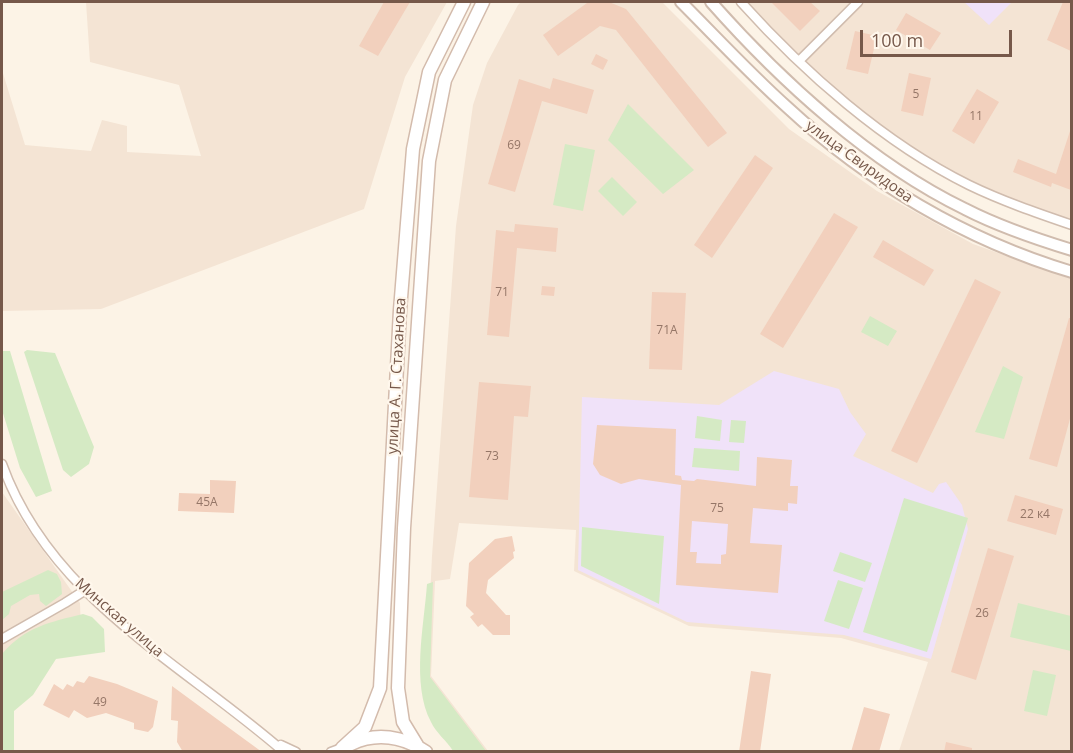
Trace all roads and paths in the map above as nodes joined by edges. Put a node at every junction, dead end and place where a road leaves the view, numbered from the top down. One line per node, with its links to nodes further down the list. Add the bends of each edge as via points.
1 (464, 2): 16 (main road, улица А. Г. Стаханова, via 429,72 414,149 400,310 380,688 365,727)
2 (483, 2): 15 (main road, улица А. Г. Стаханова, via 445,80 429,161 404,528 398,688 403,722)
3 (681, 2): 10 (street, улица Свиридова, via 789,109 882,181 981,239)
4 (711, 2): 9 (street, улица Свиридова, via 816,108 881,158 964,209)
5 (741, 2): 7 (street)
6 (858, 2): 7 (street)
7 (799, 61): 8 (street, via 911,152 968,184)
8 (1071, 225)
9 (1071, 250)
10 (1071, 272)
11 (2, 464): 12 (street, Минская улица, via 33,528)
12 (84, 591): 13 (street); 14 (street, Минская улица, via 138,639)
13 (2, 639)
14 (273, 741): 17 (street); 18 (street)
15 (421, 748): 16 (main road, via 398,738 379,736)
16 (337, 750)
17 (284, 752)
18 (296, 752)

